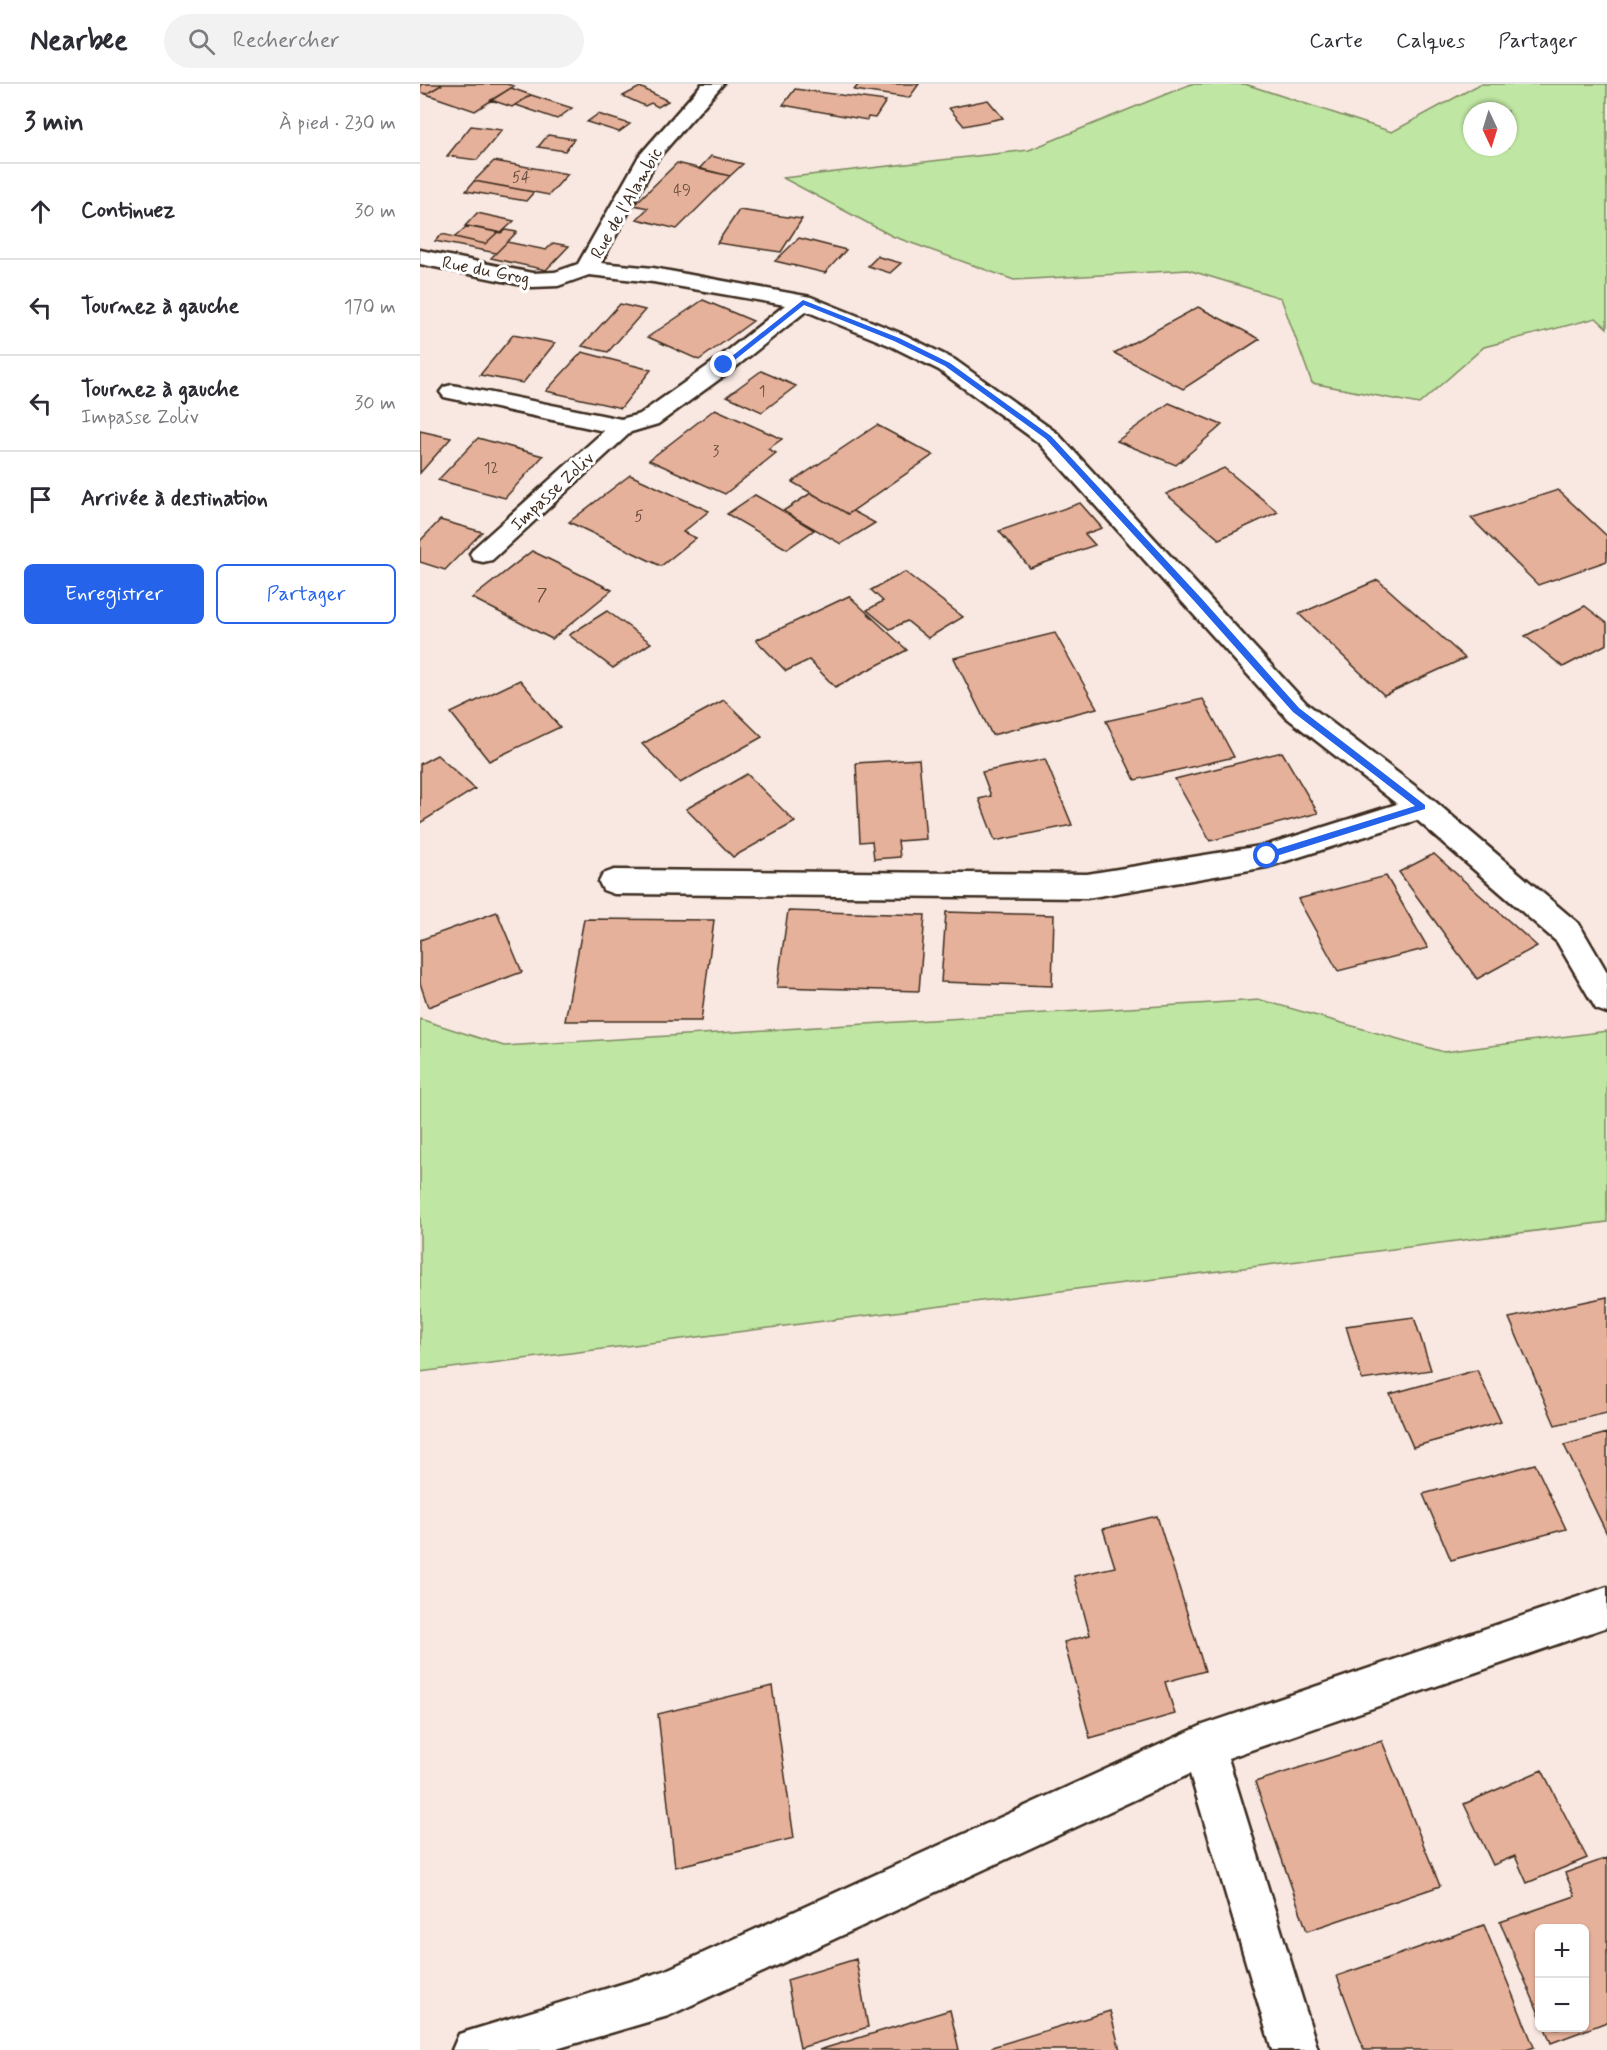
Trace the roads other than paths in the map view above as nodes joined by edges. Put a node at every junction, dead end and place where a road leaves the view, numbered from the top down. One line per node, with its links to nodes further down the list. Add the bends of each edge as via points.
1 (713, 84): 3 (street, Rue de l'Alambic, via 649,156)
2 (420, 257): 3 (street, Rue du Grog, via 532,280 558,279)
3 (587, 268): 4 (street, via 653,275)
4 (803, 302): 6 (street, Impasse Zoliv, via 649,419); 8 (street, via 947,365 1048,438 1296,710)
5 (452, 392): 6 (street, Impasse Zoliv)
6 (622, 427): 7 (street, Impasse Zoliv)
7 (483, 555)
8 (1422, 807): 9 (street, via 1267,856 1087,886); 10 (street, via 1568,933)
9 (614, 882)
10 (1607, 1000)
11 (1607, 1607): 12 (street)
12 (1203, 1746): 13 (street, via 668,1993); 14 (street)
13 (475, 2050)
14 (1294, 2050)

